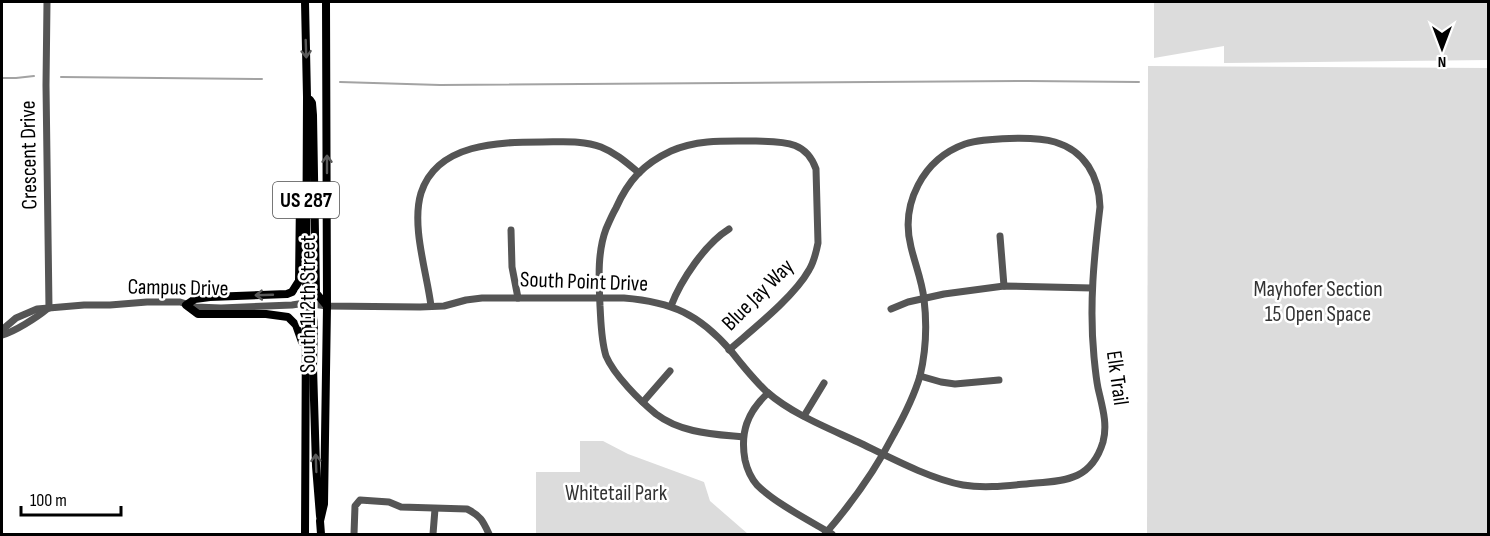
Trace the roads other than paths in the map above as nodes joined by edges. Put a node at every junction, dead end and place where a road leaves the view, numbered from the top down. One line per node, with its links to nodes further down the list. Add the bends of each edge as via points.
1 (47, 2): 19 (street, Crescent Drive)
2 (305, 2): 4 (main road, South 112th Street / US 287, one-way to 4)
3 (326, 2): 16 (main road, South 112th Street / US 287, one-way to 3)
4 (308, 97): 14 (main road, South 112th Street / US 287); 15 (main road, one-way to 15, via 303,104 296,287 287,294 210,297); 16 (main road, via 313,116 316,293)
5 (639, 173): 12 (street, Blue Jay Way, via 623,192 606,231 600,263); 17 (street, via 618,155 590,143 491,144 459,152 446,160 426,182 417,210); 23 (street, Blue Jay Way, via 670,152 705,142 790,143 813,160 818,243 811,268 780,304)
6 (729, 229): 18 (street, via 694,265)
7 (511, 230): 11 (street)
8 (1000, 236): 9 (street)
9 (1004, 286): 10 (street); 13 (street)
10 (1092, 288): 13 (street, Elk Trail, via 1100,195 1089,166 1061,144 1041,139 990,139 946,153 930,167 913,195 908,228); 33 (street, Elk Trail, via 1094,355 1105,427 1098,453 1085,471 1061,482 965,486 944,481)
11 (518, 298): 12 (street, South Point Drive); 17 (street, South Point Drive, via 482,298)
12 (600, 299): 18 (street, South Point Drive, via 645,300); 30 (street, Blue Jay Way, via 607,357 620,379)
13 (924, 299): 20 (street); 26 (street, via 925,340)
14 (305, 303): 15 (street, Campus Drive, via 221,308); 16 (street, South Point Drive); 24 (main road, South 112th Street / US 287); 35 (main road, one-way to 14, via 316,466 314,322)
15 (186, 305): 19 (street, Campus Drive, via 147,302); 24 (main road, via 198,314 288,317 298,328)
16 (327, 306): 17 (street, South Point Drive); 35 (main road, South 112th Street / US 287)
17 (431, 306)
18 (671, 306): 23 (street, South Point Drive, via 699,322)
19 (49, 308): 21 (street, Campus Drive, via 28,313); 22 (street)
20 (891, 309)
21 (2, 330)
22 (2, 335)
23 (729, 350): 29 (street, South Point Drive)
24 (305, 353): 36 (main road, South 112th Street / US 287)
25 (670, 371): 30 (street)
26 (920, 376): 27 (street, via 955,384); 33 (street)
27 (999, 380)
28 (824, 383): 31 (street)
29 (768, 393): 31 (street, South Point Drive); 32 (street, via 754,409)
30 (643, 402): 32 (street, Blue Jay Way, via 664,419 690,430)
31 (804, 416): 33 (street, South Point Drive)
32 (743, 437): 41 (street, via 746,466 758,486)
33 (884, 454): 41 (street)
34 (435, 508): 38 (street, via 360,500 355,506); 39 (street); 40 (street, via 467,509 482,518)
35 (321, 521): 37 (main road, South 112th Street / US 287)
36 (305, 534)
37 (321, 534)
38 (354, 534)
39 (433, 534)
40 (489, 534)
41 (828, 534)

